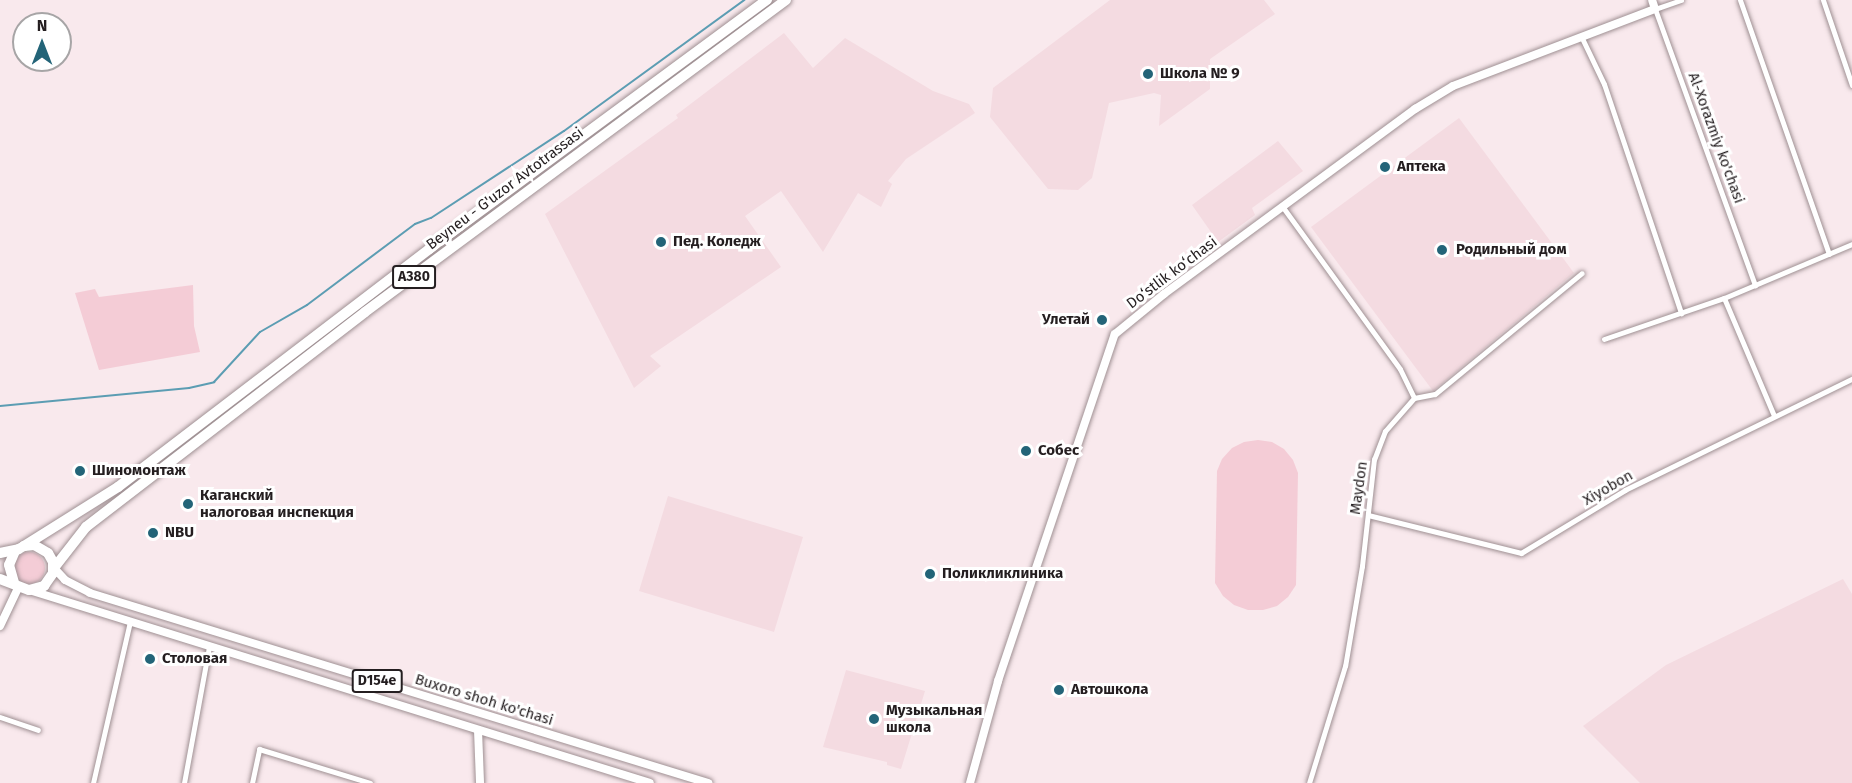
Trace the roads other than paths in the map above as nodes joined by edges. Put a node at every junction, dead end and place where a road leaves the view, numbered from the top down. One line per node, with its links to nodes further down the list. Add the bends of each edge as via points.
1 (767, 0): 22 (highway, Beyneu - G'uzor Avtotrassasi / A380, via 438,243 118,487)
2 (786, 0): 24 (highway, Beyneu - G'uzor Avtotrassasi / A380, via 365,312 86,527)
3 (1652, 0): 7 (street, Al-Xorazmiy ko'chasi)
4 (1681, 0): 7 (street)
5 (1740, 0): 12 (street)
6 (1823, 0): 9 (street)
7 (1655, 9): 8 (street, Do‘stlik ko‘chasi); 14 (street, Al-Xorazmiy ko'chasi)
8 (1581, 36): 10 (street, Do‘stlik ko‘chasi, via 1453,87 1415,109); 16 (street, via 1604,84)
9 (1852, 85)
10 (1282, 206): 19 (street, via 1400,369); 42 (street, Do‘stlik ko‘chasi, via 1115,334 998,681)
11 (1852, 244): 12 (street)
12 (1828, 254): 14 (street)
13 (1582, 273): 19 (street, via 1435,394)
14 (1755, 285): 15 (street)
15 (1724, 298): 16 (street); 20 (street)
16 (1681, 313): 17 (street)
17 (1604, 339)
18 (1852, 379): 20 (street, Xiyobon)
19 (1414, 398): 21 (street, Maydon, via 1385,431 1374,459)
20 (1774, 416): 21 (street, Xiyobon, via 1625,490 1521,553)
21 (1368, 515): 43 (street, Maydon, via 1345,666)
22 (22, 547): 23 (highway, Beyneu - G'uzor Avtotrassasi / A380); 24 (highway, via 34,545 44,549); 26 (highway, via 9,562 9,574)
23 (0, 554)
24 (54, 567): 26 (highway, Beyneu - G'uzor Avtotrassasi / A380, via 44,586); 27 (main road, Buxoro shoh ko'chasi / D154e, via 65,580 90,593)
25 (0, 579): 26 (highway)
26 (21, 586): 28 (main road, Buxoro shoh ko'chasi / D154e); 30 (street)
27 (121, 601): 28 (main road, via 114,608); 41 (main road, Buxoro shoh ko'chasi / D154e)
28 (117, 618): 29 (main road, Buxoro shoh ko'chasi / D154e)
29 (130, 622): 31 (main road, Buxoro shoh ko'chasi / D154e); 35 (street)
30 (0, 626)
31 (209, 647): 34 (main road, Buxoro shoh ko'chasi / D154e); 36 (street)
32 (0, 717): 33 (street)
33 (38, 730)
34 (478, 730): 39 (street); 40 (main road, Buxoro shoh ko'chasi / D154e)
35 (93, 783)
36 (184, 783)
37 (252, 783): 38 (street, via 259,749)
38 (370, 783)
39 (480, 783)
40 (650, 783)
41 (708, 783)
42 (970, 783)
43 (1309, 783)

